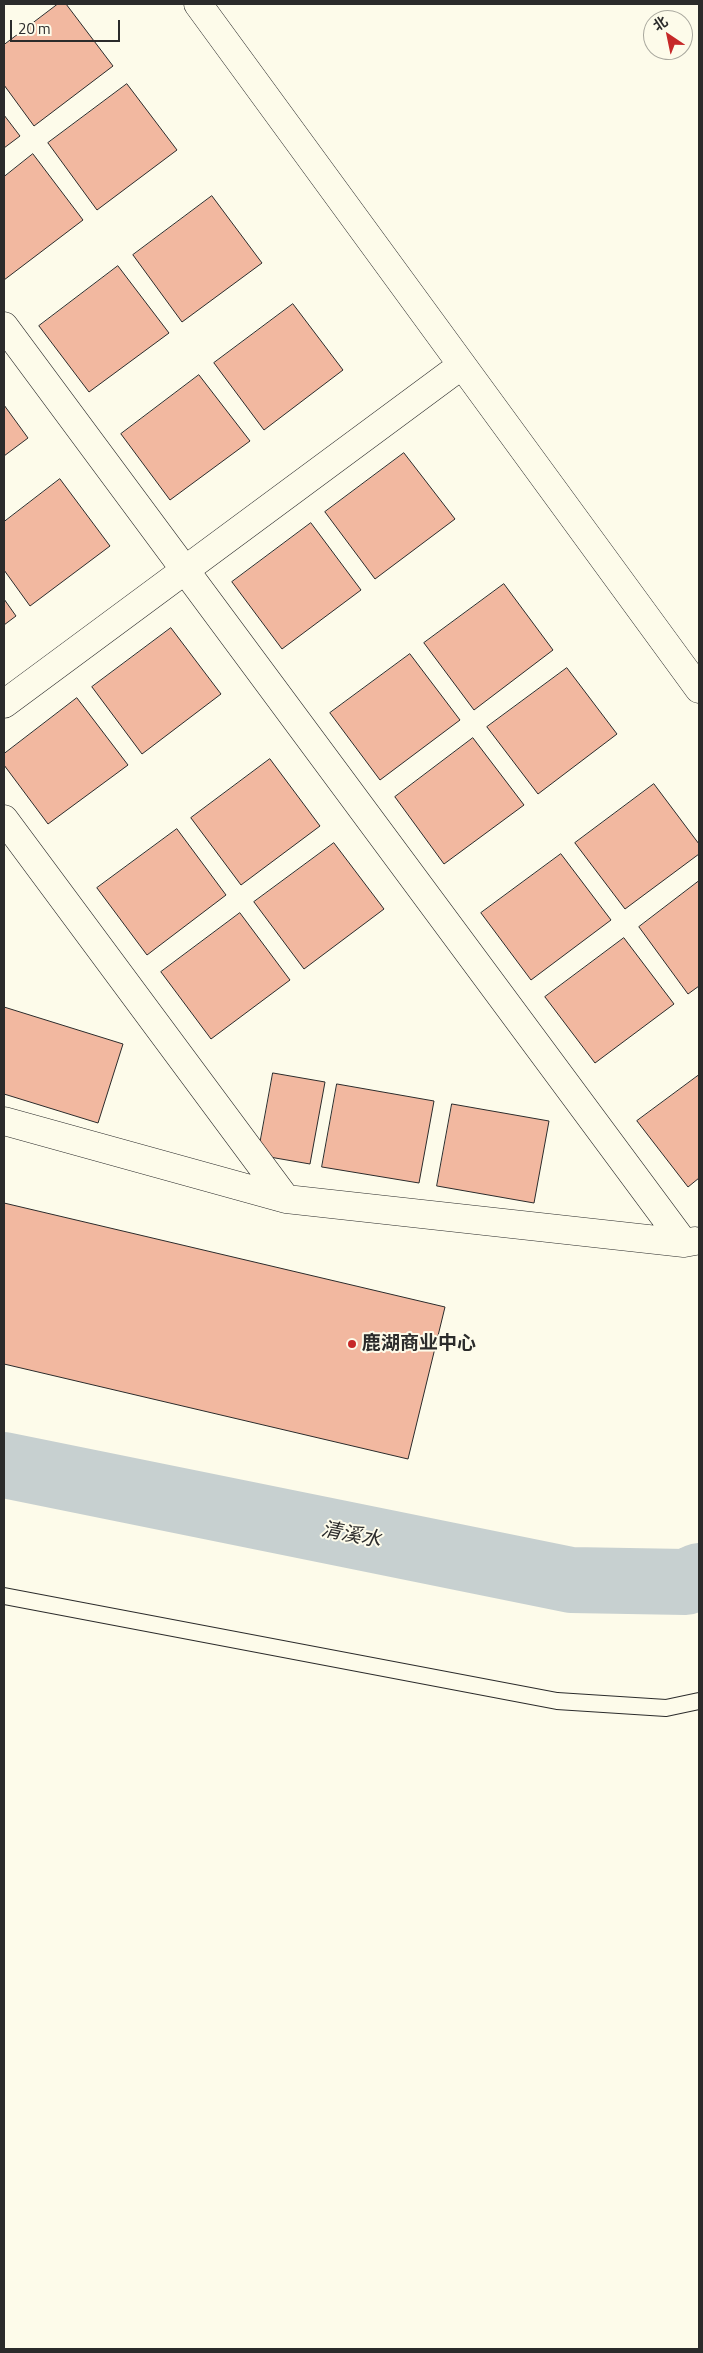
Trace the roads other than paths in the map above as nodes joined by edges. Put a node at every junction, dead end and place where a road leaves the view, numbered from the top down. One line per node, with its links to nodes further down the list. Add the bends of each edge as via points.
1 (198, 4): 3 (street)
2 (4, 326): 4 (street)
3 (462, 365): 4 (street); 5 (street)
4 (185, 570): 6 (street); 10 (street)
5 (699, 689)
6 (4, 704)
7 (4, 819): 9 (street)
8 (4, 1121): 9 (street)
9 (286, 1200): 10 (street)
10 (692, 1242)
11 (4, 1596): 12 (lane, via 557,1702 666,1708)
12 (699, 1701)

